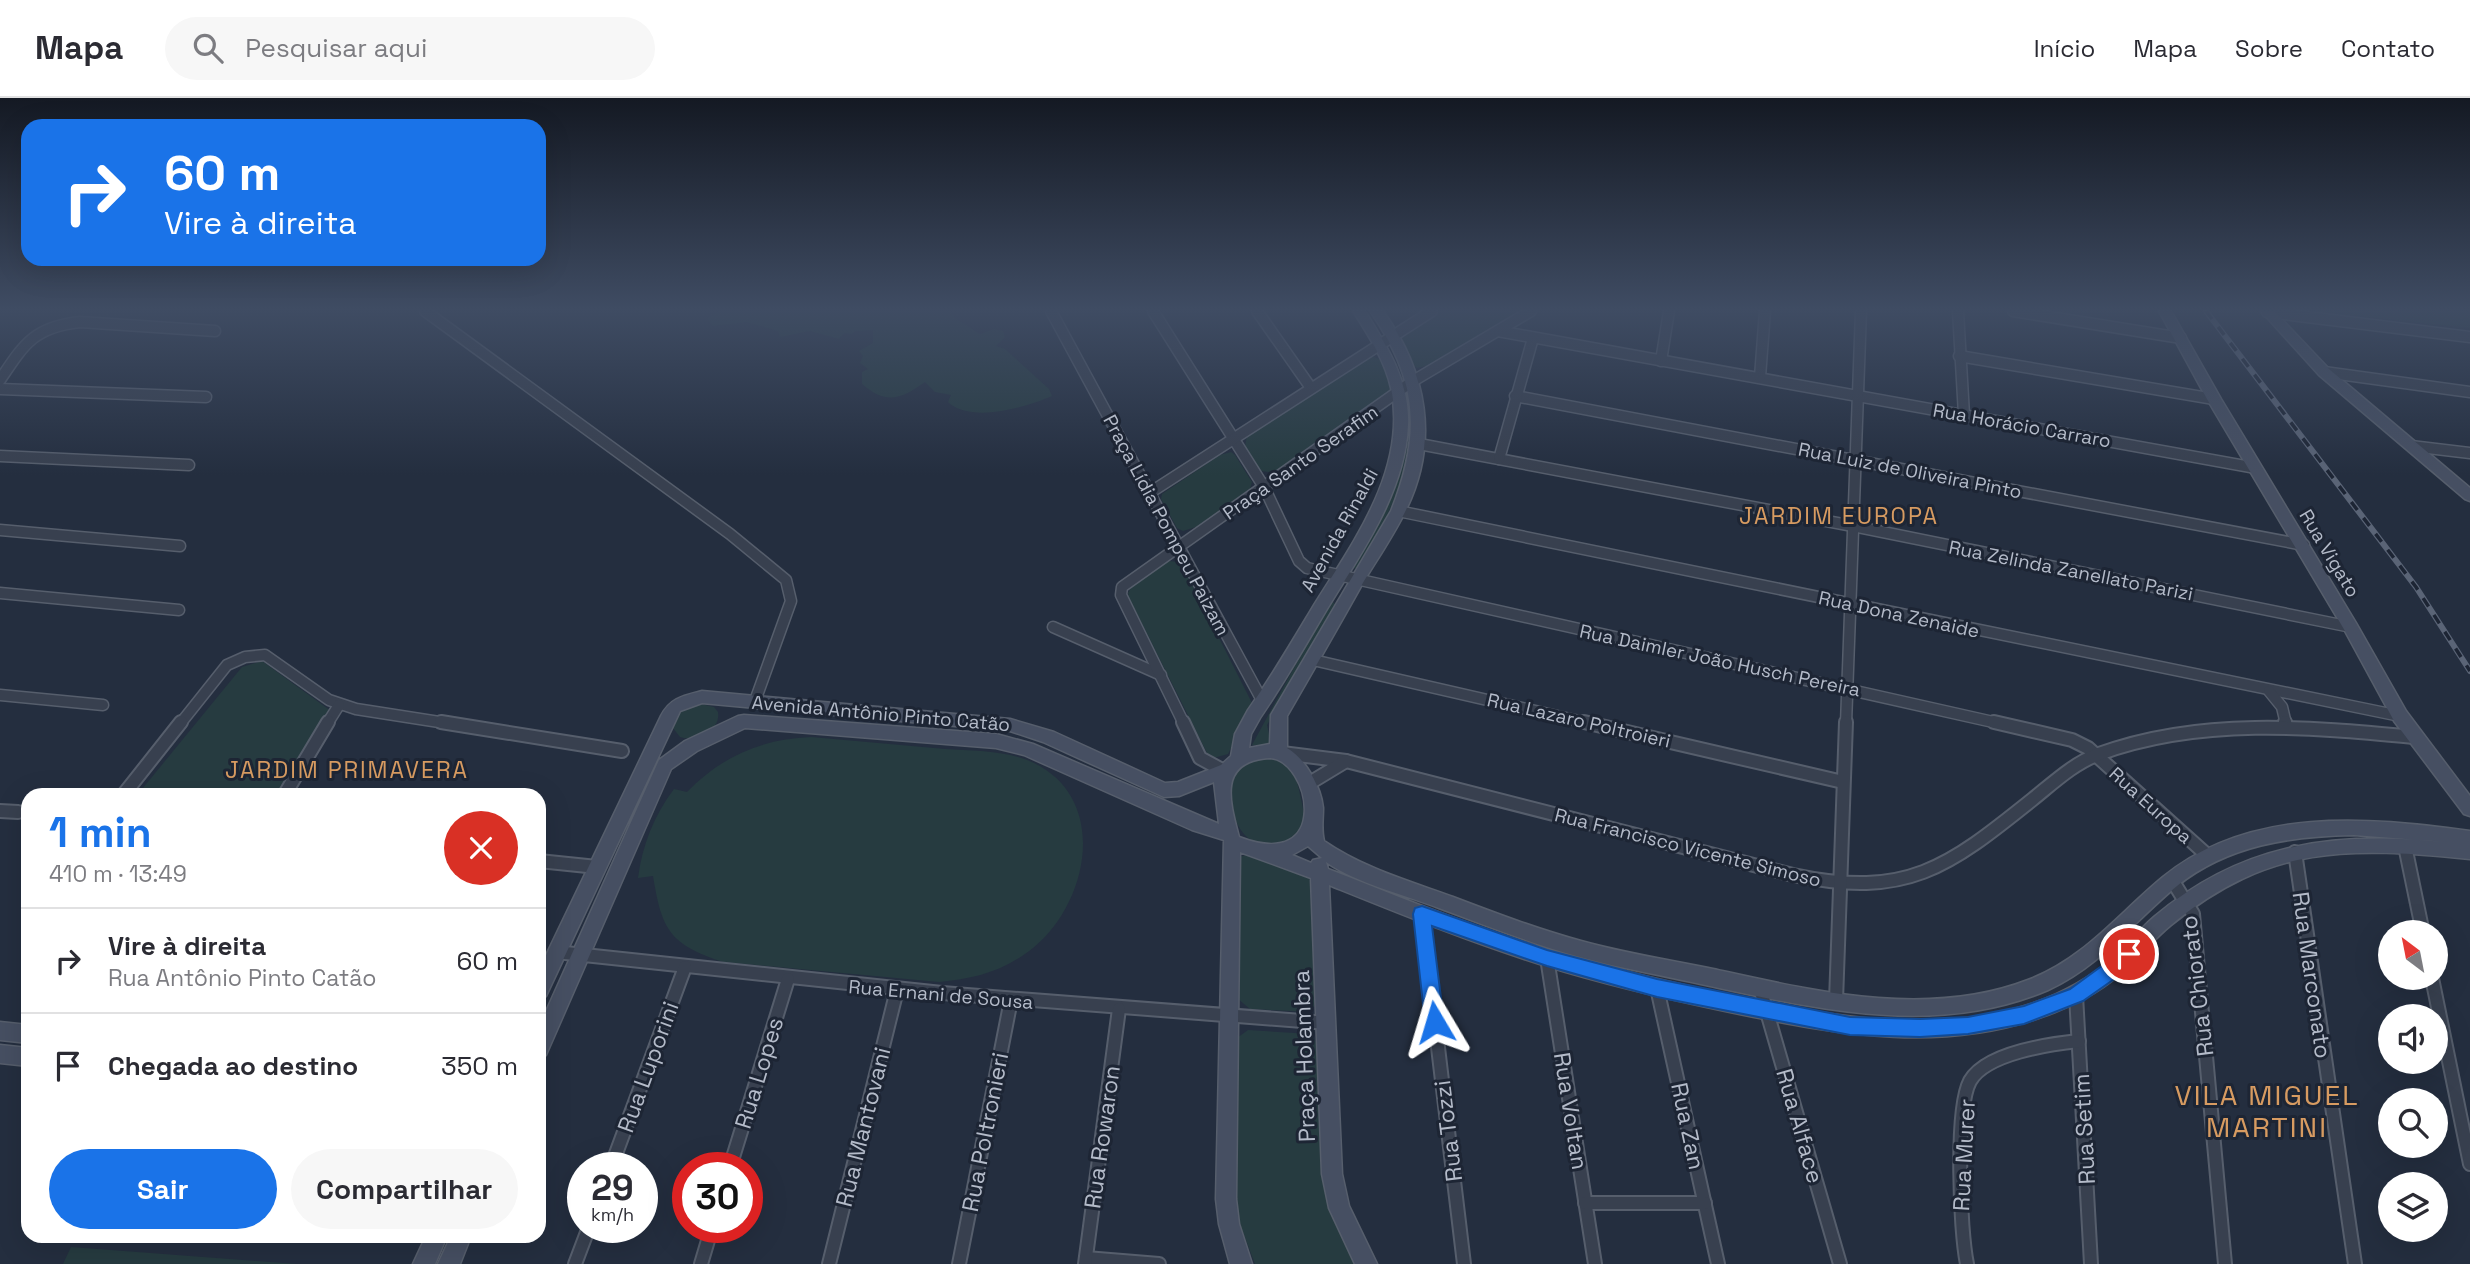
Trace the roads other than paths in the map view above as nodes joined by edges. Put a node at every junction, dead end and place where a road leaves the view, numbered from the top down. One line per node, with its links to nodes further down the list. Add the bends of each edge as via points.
1 (11, 365): 20 (street)
2 (499, 365): 62 (street, via 786,580 792,601)
3 (1081, 365): 41 (street, Praça Lídia Pompeu Paizam)
4 (1187, 365): 31 (street, Rua Daimler João Husch Pereira)
5 (1295, 365): 22 (street)
6 (1346, 365): 22 (street)
7 (1389, 365): 25 (main road, Avenida Rinaldi)
8 (1407, 365): 21 (main road, Avenida Rinaldi)
9 (1441, 365): 21 (street, Praça Santo Serafim)
10 (1524, 365): 27 (street)
11 (1688, 365): 19 (street, Rua Horácio Carraro)
12 (1761, 365): 19 (street)
13 (1859, 365): 26 (street)
14 (1960, 365): 30 (street)
15 (2015, 365): 29 (street)
16 (2196, 365): 29 (main road, Rua Vigato)
17 (2318, 365): 18 (main road)
18 (2324, 372): 24 (street); 33 (main road)
19 (1760, 377): 26 (street, Rua Horácio Carraro)
20 (0, 380)
21 (1413, 382): 25 (street, Praça Santo Serafim); 32 (main road, Avenida Rinaldi)
22 (1311, 388): 31 (street)
23 (0, 389): 28 (street)
24 (2470, 392)
25 (1399, 393): 40 (street, Praça Santo Serafim); 49 (main road, Avenida Rinaldi, via 1402,432 1394,474)
26 (1858, 394): 30 (street, Rua Horácio Carraro); 37 (street)
27 (1515, 396): 36 (street); 37 (street, Rua Luiz de Oliveira Pinto)
28 (206, 397)
29 (2214, 399): 39 (main road, Rua Vigato)
30 (1964, 415): 39 (street, Rua Horácio Carraro)
31 (1234, 440): 40 (street, Rua Daimler João Husch Pereira); 41 (street)
32 (1419, 444): 36 (street, Rua Zelinda Zanellato Parizi); 43 (main road, Avenida Rinaldi)
33 (2411, 446): 34 (street); 42 (main road)
34 (2470, 453)
35 (0, 456): 38 (street)
36 (1499, 459): 44 (street, Rua Zelinda Zanellato Parizi)
37 (1856, 459): 44 (street); 46 (street, Rua Luiz de Oliveira Pinto)
38 (189, 466)
39 (2256, 468): 46 (main road, Rua Vigato)
40 (1264, 487): 48 (street, Praça Santo Serafim); 49 (street, Rua Daimler João Husch Pereira, via 1299,561 1307,568)
41 (1151, 492): 48 (street, Praça Lídia Pompeu Paizam)
42 (2470, 496)
43 (1398, 511): 50 (main road, Avenida Rinaldi); 52 (street, Rua Dona Zenaide)
44 (1853, 526): 52 (street); 55 (street, Rua Zelinda Zanellato Parizi)
45 (0, 530): 47 (street)
46 (2304, 545): 55 (main road, Rua Vigato)
47 (180, 546)
48 (1177, 547): 57 (street, Praça Santo Serafim, via 1120,591); 63 (street, Praça Lídia Pompeu Paizam)
49 (1340, 576): 50 (street, Rua Daimler João Husch Pereira); 63 (main road, Avenida Rinaldi)
50 (1359, 581): 56 (main road, Avenida Rinaldi); 58 (street, Rua Daimler João Husch Pereira)
51 (0, 593): 53 (street)
52 (1850, 603): 58 (street); 59 (street, Rua Dona Zenaide)
53 (179, 610)
54 (1053, 627): 57 (street)
55 (2351, 627): 66 (main road, Rua Vigato)
56 (1313, 660): 73 (main road, Avenida Rinaldi, via 1279,716); 78 (street, Rua Lazaro Poltroieri)
57 (1161, 675): 77 (street, via 1200,758)
58 (1847, 688): 74 (street, Rua Daimler João Husch Pereira, via 2072,740); 78 (street)
59 (2270, 691): 66 (street, Rua Dona Zenaide); 68 (street, via 2282,707)
60 (0, 695): 64 (street)
61 (715, 698): 62 (main road, Avenida Antônio Pinto Catão); 67 (main road, via 684,702 674,708); 69 (main road, via 723,705)
62 (755, 701): 77 (main road, Avenida Antônio Pinto Catão, via 1021,727 1164,790 1179,789)
63 (1263, 702): 75 (main road, Avenida Rinaldi, via 1243,734)
64 (103, 705)
65 (339, 705): 72 (street); 80 (street, via 265,655 240,658 227,665); 81 (street)
66 (2400, 716): 70 (main road, Rua Vigato)
67 (664, 725): 71 (main road, via 669,738); 94 (main road)
68 (2286, 726): 70 (street, Rua Francisco Vicente Simoso); 74 (street, Rua Francisco Vicente Simoso, via 2179,732)
69 (722, 730): 71 (main road); 87 (main road, Avenida Antônio Pinto Catão, via 755,721 1012,744)
70 (2414, 737): 82 (main road, Rua Vigato)
71 (691, 746): 102 (main road, via 665,765)
72 (622, 751)
73 (1280, 752): 75 (main road); 76 (street, Rua Francisco Vicente Simoso); 79 (main road)
74 (2096, 755): 92 (street, Rua Europa); 97 (street, Rua Francisco Vicente Simoso, via 1954,860 1896,881)
75 (1239, 757): 77 (main road, Avenida Rinaldi)
76 (1346, 761): 79 (street); 97 (street, Rua Francisco Vicente Simoso)
77 (1224, 771): 87 (main road, via 1221,788)
78 (1843, 782): 97 (street)
79 (1308, 784): 85 (main road, via 1315,817)
80 (129, 788)
81 (289, 788)
82 (2470, 809)
83 (0, 811): 84 (street)
84 (18, 812)
85 (1312, 833): 91 (main road, via 1288,851); 95 (main road, Praça Holambra); 108 (main road, via 1330,855 1364,872 1535,935 1582,950)
86 (2470, 838): 92 (main road, via 2358,826 2302,829)
87 (1232, 839): 91 (main road); 116 (main road)
88 (2405, 846): 89 (main road, via 2327,846); 90 (main road); 100 (street)
89 (2295, 852): 98 (main road, via 2217,879); 150 (street, Rua Marconato)
90 (2470, 852)
91 (1269, 855): 95 (main road)
92 (2207, 855): 96 (main road)
93 (546, 862): 94 (street)
94 (597, 867): 101 (main road)
95 (1321, 874): 99 (main road); 117 (main road, Praça Holambra)
96 (2172, 880): 98 (street, Rua Chiorato); 113 (main road, via 2094,953 2060,975 2007,996 1888,1008)
97 (1840, 884): 113 (street)
98 (2186, 901): 111 (main road, via 2113,969); 149 (street, Rua Chiorato, via 2193,914)
99 (1422, 914): 103 (main road); 143 (street, Rua Tozzi)
100 (2420, 920)
101 (556, 952): 102 (street, Rua Ernani de Sousa); 105 (main road)
102 (581, 955): 104 (street, Rua Ernani de Sousa); 120 (main road)
103 (1547, 958): 107 (main road); 127 (street, Rua Voltan)
104 (685, 967): 106 (street, Rua Ernani de Sousa); 124 (street, Rua Luporini)
105 (546, 974)
106 (788, 979): 109 (street, Rua Ernani de Sousa); 125 (street, Rua Lopes)
107 (1657, 988): 115 (main road); 128 (street, Rua Zan)
108 (1760, 988): 113 (main road); 115 (street, Rua Alface)
109 (897, 990): 112 (street, Rua Ernani de Sousa); 138 (street, Rua Mantovani)
110 (2434, 990): 126 (street)
111 (2077, 995): 115 (main road, via 2024,1015 1968,1026 1850,1026); 121 (street, Rua Setim)
112 (1011, 1000): 114 (street, Rua Ernani de Sousa); 139 (street, Rua Poltronieri)
113 (1836, 1001)
114 (1119, 1009): 116 (street, Rua Ernani de Sousa); 133 (street, Rua Rowaron)
115 (1768, 1012): 146 (street, Rua Alface)
116 (1230, 1018): 117 (street, Rua Ernani de Sousa); 141 (main road, via 1226,1199 1228,1224)
117 (1328, 1023): 142 (main road, Praça Holambra, via 1334,1190)
118 (0, 1031): 119 (main road)
119 (21, 1033)
120 (546, 1033)
121 (2079, 1041): 147 (street, Rua Murer, via 2056,1042 1988,1063 1969,1082 1960,1219); 148 (street, Rua Setim)
122 (0, 1054): 123 (main road)
123 (21, 1056)
124 (617, 1152)
125 (735, 1152)
126 (2470, 1164)
127 (1585, 1203): 128 (street); 144 (street, Rua Voltan)
128 (1705, 1203): 145 (street, Rua Zan)
129 (434, 1243): 134 (main road)
130 (458, 1243): 135 (main road)
131 (583, 1243): 136 (street)
132 (707, 1243): 137 (street)
133 (1085, 1261): 140 (street)
134 (424, 1264)
135 (449, 1264)
136 (575, 1264)
137 (701, 1264)
138 (829, 1264)
139 (959, 1264)
140 (1159, 1264)
141 (1241, 1264)
142 (1366, 1264)
143 (1464, 1264)
144 (1595, 1264)
145 (1718, 1264)
146 (1840, 1264)
147 (1967, 1264)
148 (2091, 1264)
149 (2225, 1264)
150 (2356, 1264)

